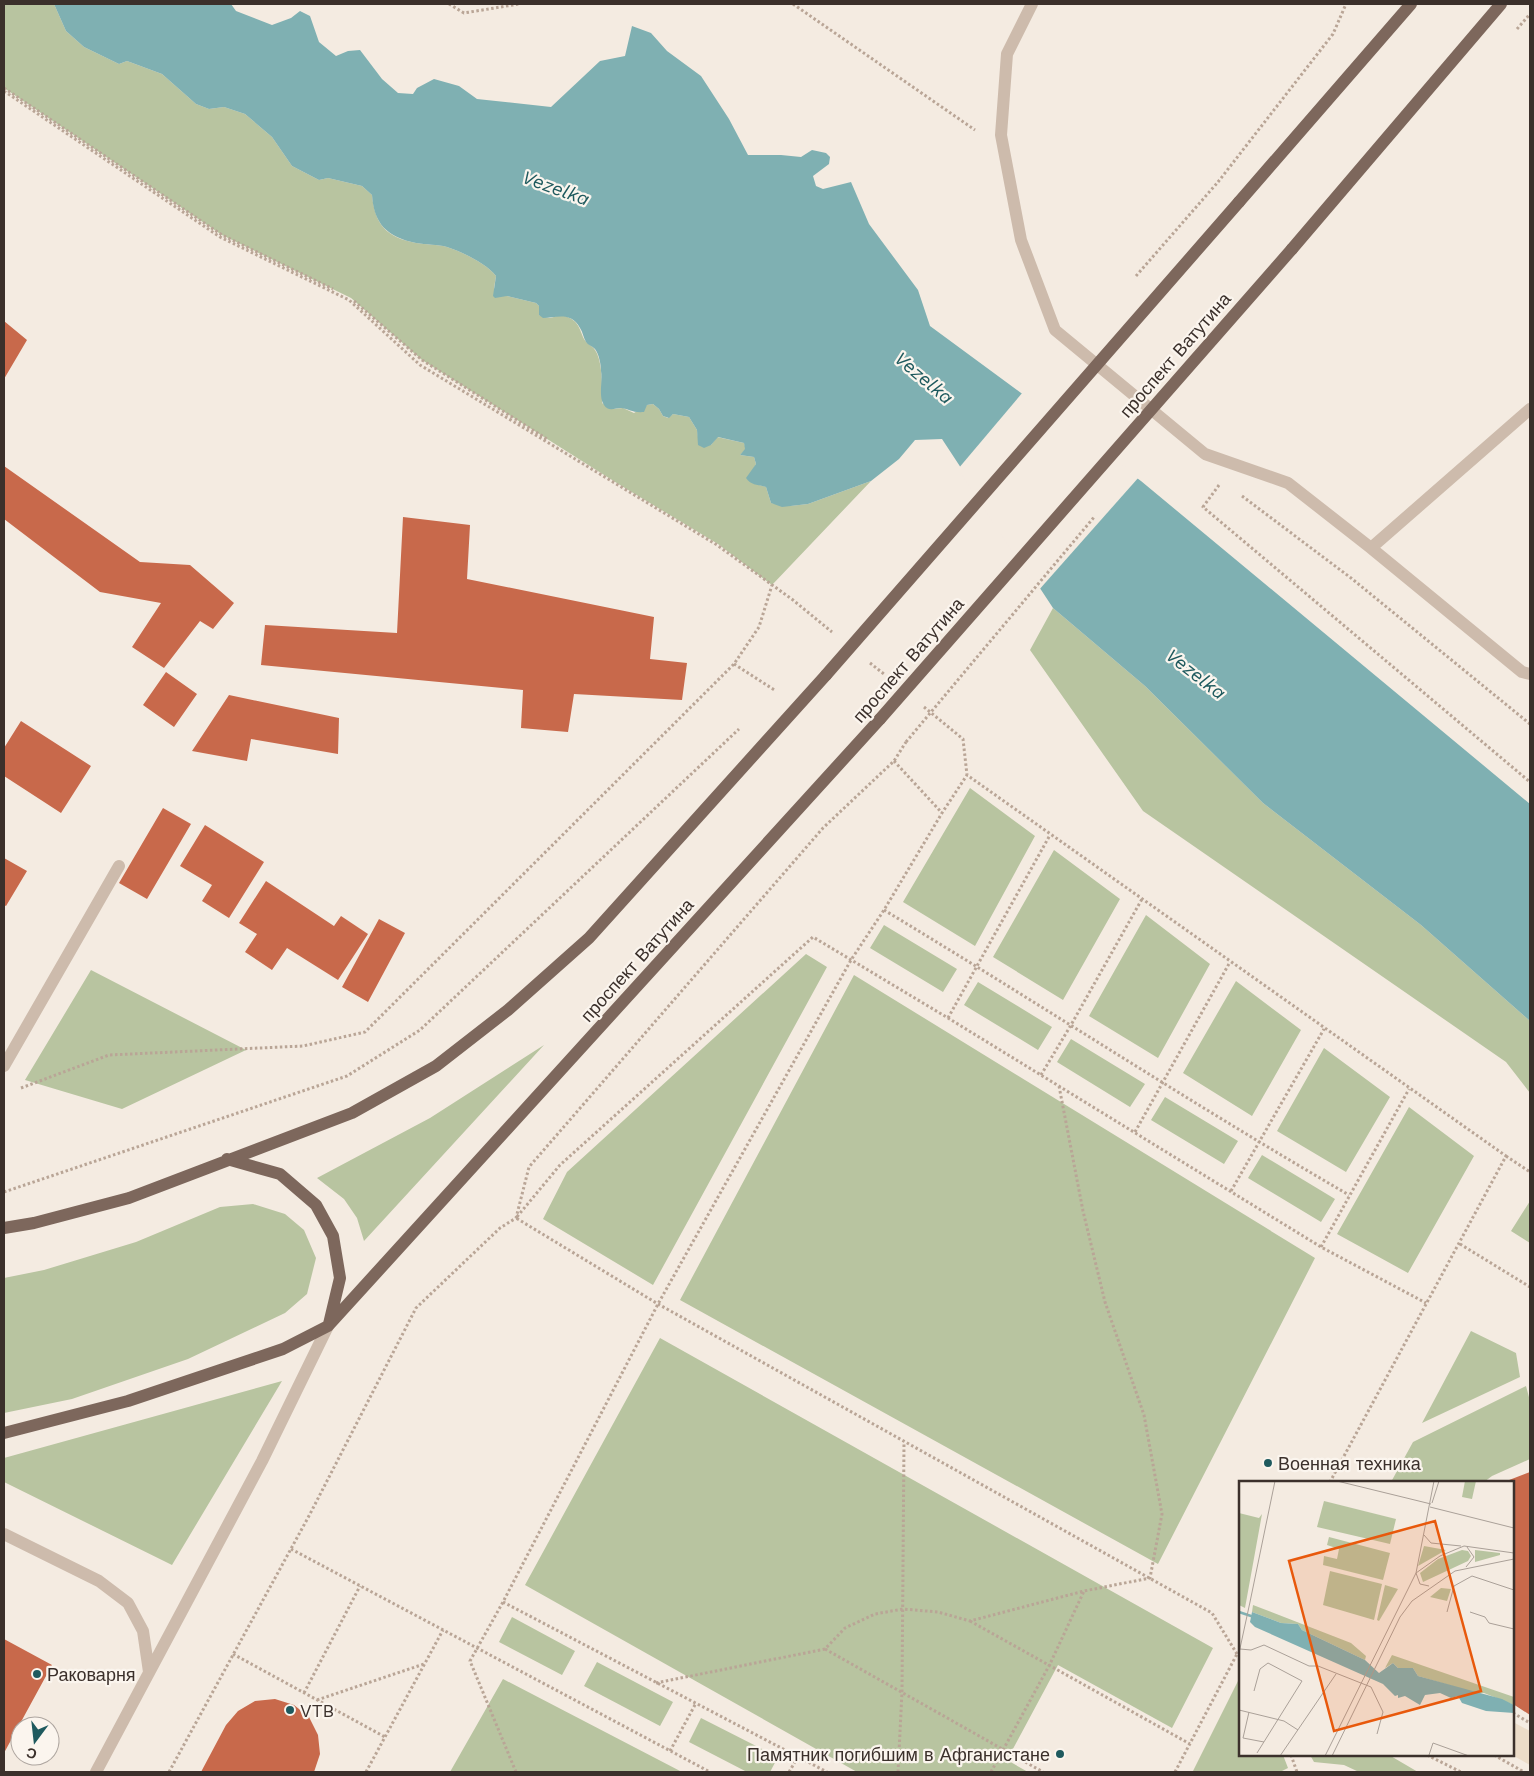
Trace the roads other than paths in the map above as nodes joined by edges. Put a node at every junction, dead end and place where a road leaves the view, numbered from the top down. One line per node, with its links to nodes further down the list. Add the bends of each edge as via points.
1 (1032, 4): 5 (street, via 1007,54 1000,135 1021,240 1055,330 1205,454 1288,484)
2 (1411, 4): 9 (main road, bridge, via 826,676 589,938 508,1010 436,1066 352,1113)
3 (1500, 4): 11 (main road, проспект Ватутина, bridge, via 1292,249 880,719)
4 (1530, 409): 5 (street)
5 (1371, 548): 6 (street, via 1522,672)
6 (1530, 674)
7 (119, 866): 8 (street)
8 (4, 1066)
9 (227, 1159): 10 (main road, via 129,1198); 11 (main road, via 280,1174 316,1205 333,1236 340,1278)
10 (4, 1228)
11 (328, 1326): 12 (main road, проспект Ватутина, via 283,1350 136,1398); 14 (street, via 262,1461)
12 (4, 1433)
13 (4, 1534): 14 (street, via 99,1581 128,1603 143,1632)
14 (150, 1672): 15 (street)
15 (96, 1772)

